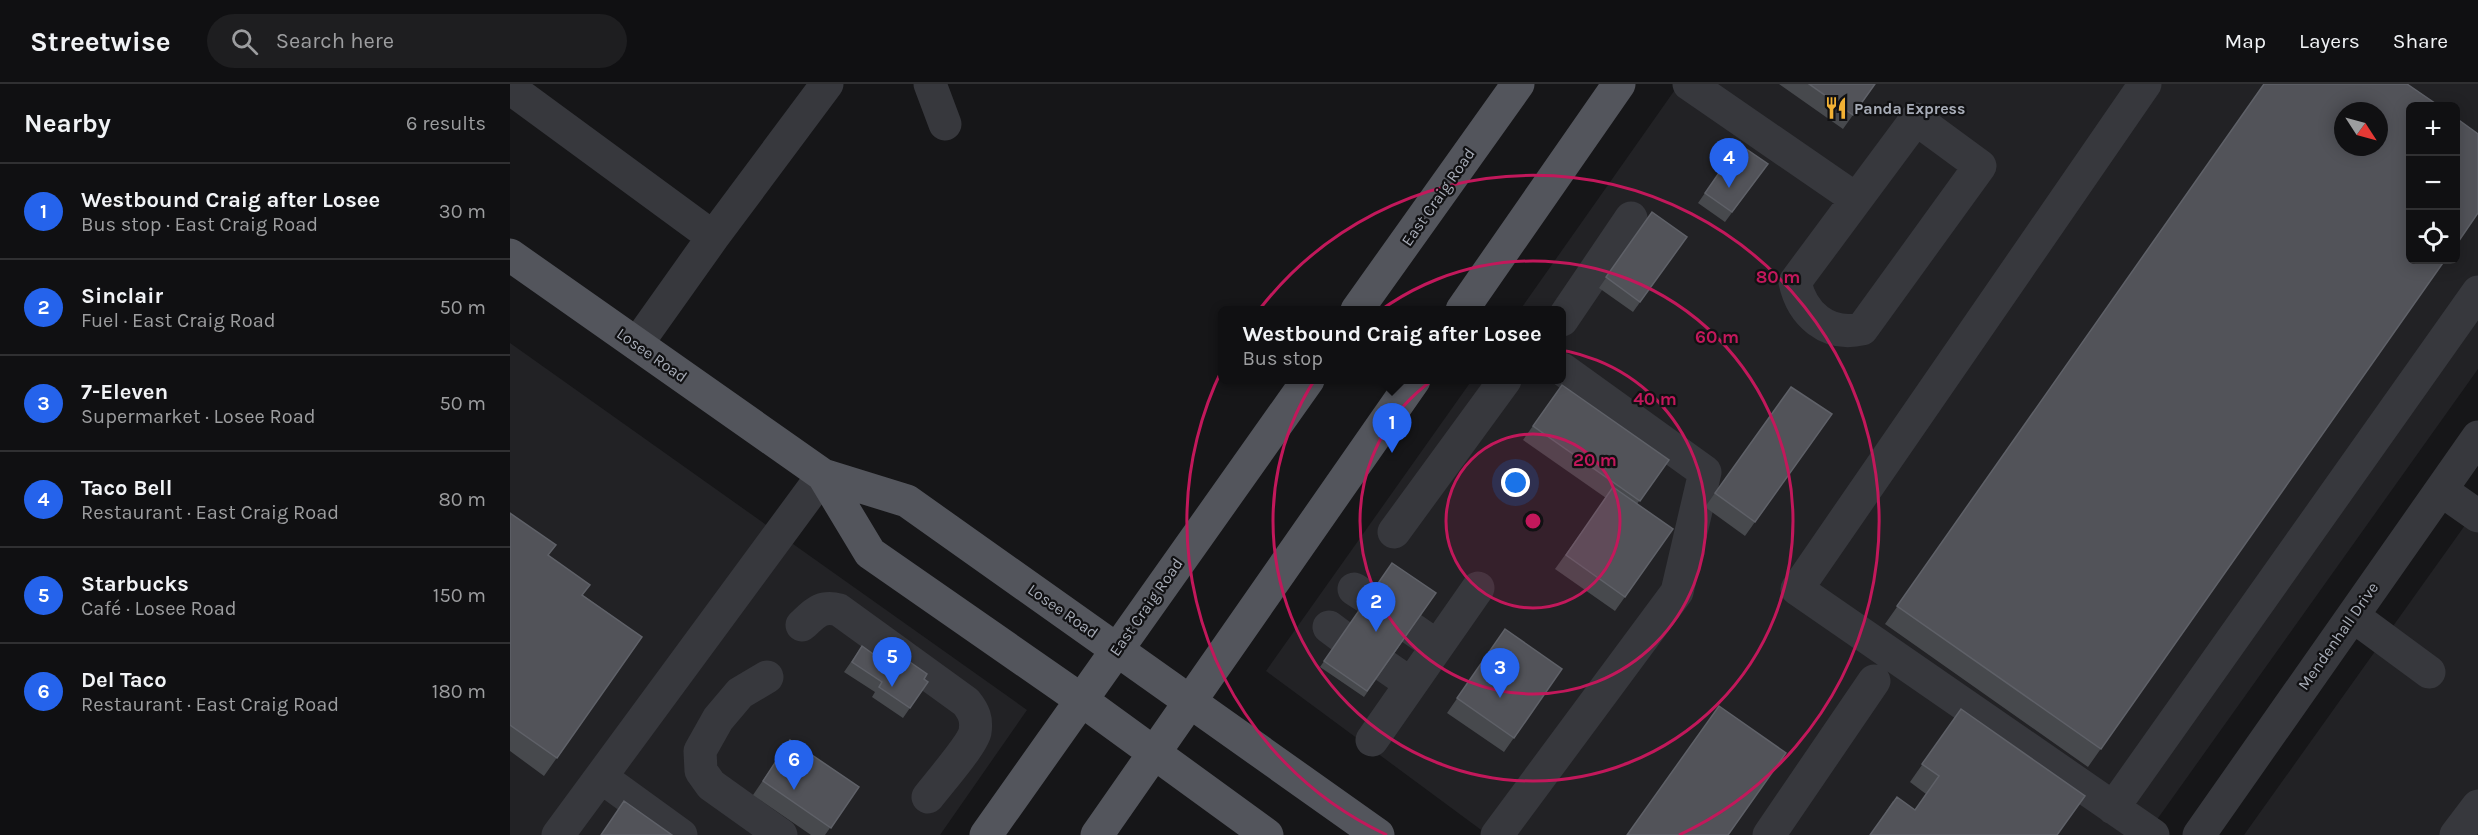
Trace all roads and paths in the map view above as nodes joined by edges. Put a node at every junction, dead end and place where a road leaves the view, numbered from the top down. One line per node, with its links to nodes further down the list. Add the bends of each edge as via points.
1 (827, 84): 12 (street)
2 (930, 84): 9 (street)
3 (1518, 84): 15 (main road, East Craig Road)
4 (1619, 84): 16 (main road)
5 (1689, 84): 8 (street)
6 (2145, 84): 42 (street, via 1797,589)
7 (510, 88): 12 (street)
8 (1725, 94): 10 (street)
9 (945, 123)
10 (1856, 199): 10 (street, via 1916,119 1980,166 1862,329 1852,332 1821,324 1808,313 1795,282)
11 (1631, 218): 17 (street)
12 (713, 237): 18 (street)
13 (510, 255): 18 (main road, Losee Road)
14 (2478, 292): 42 (street)
15 (1360, 306)
16 (1465, 306)
17 (1566, 314)
18 (637, 344): 24 (main road, Losee Road)
19 (1566, 372): 50 (street, via 1705,472 1677,592)
20 (1305, 384): 31 (main road, East Craig Road)
21 (1411, 384): 36 (main road)
22 (1502, 384): 27 (street)
23 (2478, 437): 25 (street, Mendenhall Drive)
24 (823, 475): 31 (main road, Losee Road, via 907,501); 35 (main road, Losee Road, via 870,553); 39 (street)
25 (2441, 490): 26 (street); 29 (street, Mendenhall Drive)
26 (2478, 516)
27 (1394, 532)
28 (1478, 588): 37 (street, via 1424,637 1398,675)
29 (2353, 616): 32 (street); 53 (street, Mendenhall Drive)
30 (802, 625): 40 (street, via 827,607 839,610 973,711 974,735)
31 (1117, 648): 35 (main road, East Craig Road); 36 (main road, Losee Road)
32 (2428, 672)
33 (767, 676): 45 (street, via 740,693 718,719 700,751 701,771 711,785)
34 (1874, 681): 51 (street)
35 (1080, 699): 38 (main road, Losee Road); 46 (main road, East Craig Road)
36 (1190, 700): 38 (main road); 49 (main road, Losee Road)
37 (1372, 740)
38 (1154, 754): 47 (main road); 48 (main road, Losee Road)
39 (601, 777): 43 (street); 44 (street)
40 (928, 796)
41 (2478, 806): 54 (street)
42 (2113, 807): 52 (street)
43 (558, 835)
44 (681, 835)
45 (781, 835)
46 (986, 835)
47 (1097, 835)
48 (1267, 835)
49 (1378, 835)
50 (1497, 835)
51 (1769, 835)
52 (2153, 835)
53 (2199, 835)
54 (2456, 835)

